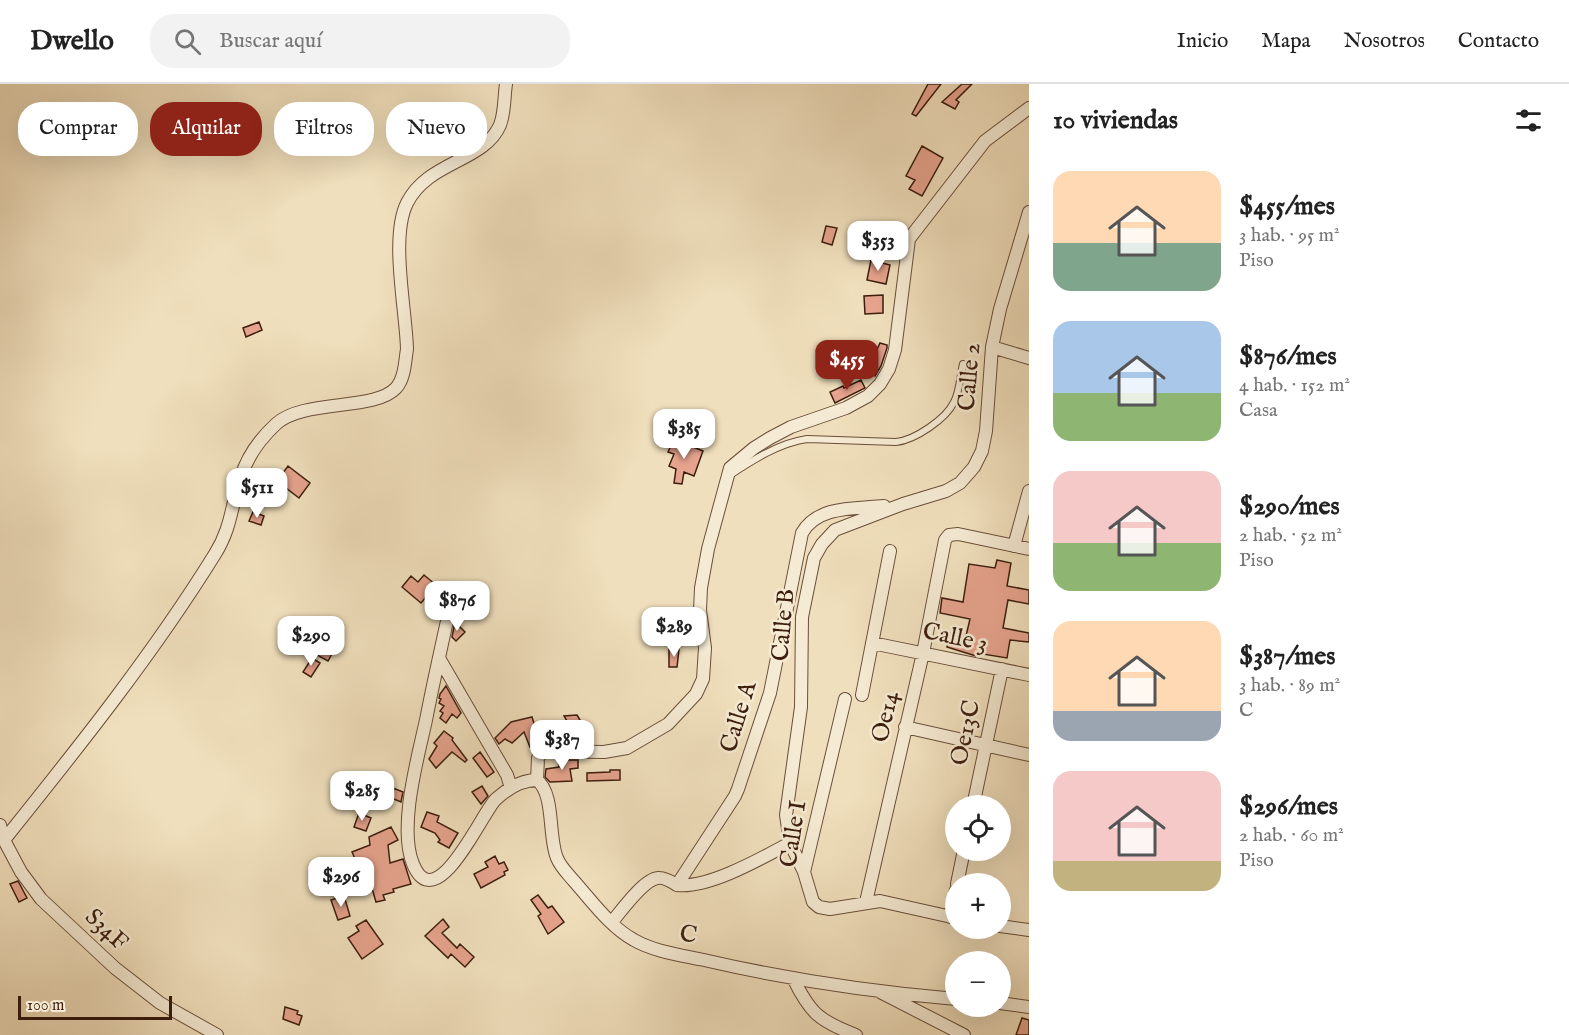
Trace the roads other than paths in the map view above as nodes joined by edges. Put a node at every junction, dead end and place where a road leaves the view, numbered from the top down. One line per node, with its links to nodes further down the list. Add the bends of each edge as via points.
1 (506, 84): 29 (street, via 503,117 490,141 425,180 407,203 400,248 407,349 397,387 381,397 292,414 277,423 260,442 241,476 229,525 215,554 177,613 73,755)
2 (1029, 108): 8 (street, via 985,141 912,234 906,254 895,350 880,384 852,405 770,438 733,464)
3 (1029, 212): 4 (street, Calle 2)
4 (1023, 253): 5 (street, Calle 2, via 1000,309)
5 (992, 347): 6 (street); 10 (street, Calle 2, via 986,431 974,467 960,483 946,491)
6 (1029, 358)
7 (963, 364): 8 (lane, via 953,404 944,416 908,440 799,440 752,460)
8 (727, 477): 25 (street, via 701,588 705,648 703,679 696,694 668,724 627,748 603,752 543,751 538,758)
9 (1029, 491): 11 (street)
10 (903, 504): 30 (street, Calle B, via 835,530 814,558 802,617 801,707 786,815); 32 (street, Calle A, via 830,512 806,527 799,543 770,693 738,789)
11 (1014, 546): 12 (street); 16 (street, Oe14, via 949,535)
12 (1029, 549)
13 (890, 551): 15 (street)
14 (448, 612): 17 (street)
15 (872, 643): 16 (street, Calle 3); 20 (street)
16 (923, 653): 18 (street, Calle 3); 22 (street, Oe14)
17 (439, 658): 26 (street); 26 (street, via 410,807 409,846 421,876 430,880 443,874 466,847 495,800)
18 (1002, 669): 19 (street, Calle 3); 23 (street, Oe13C)
19 (1029, 675)
20 (862, 695)
21 (845, 699): 31 (street, Calle I)
22 (905, 727): 23 (street); 33 (street, Oe14)
23 (986, 743): 24 (street); 27 (street, Oe13C)
24 (1029, 755)
25 (537, 780): 26 (street); 35 (street, C, via 547,796 557,858)
26 (511, 788)
27 (975, 795)
28 (0, 825): 29 (street, S34F)
29 (4, 840): 43 (street, S34F, via 41,899 116,968 159,1003)
30 (790, 843): 31 (street, Calle B); 32 (street, via 705,882)
31 (804, 872): 33 (street, Calle I, via 813,902 819,907 830,909)
32 (677, 885): 35 (street, via 662,878 652,880)
33 (866, 902): 34 (street, Calle I, via 891,902)
34 (945, 915)
35 (612, 922): 38 (street, C, via 632,939 658,950)
36 (1011, 928): 37 (street)
37 (1029, 930)
38 (793, 978): 39 (street, C); 44 (street, via 816,1015)
39 (873, 989): 40 (street, C); 45 (street)
40 (945, 998)
41 (1011, 1005): 42 (street)
42 (1029, 1007)
43 (217, 1035)
44 (856, 1035)
45 (964, 1035)

